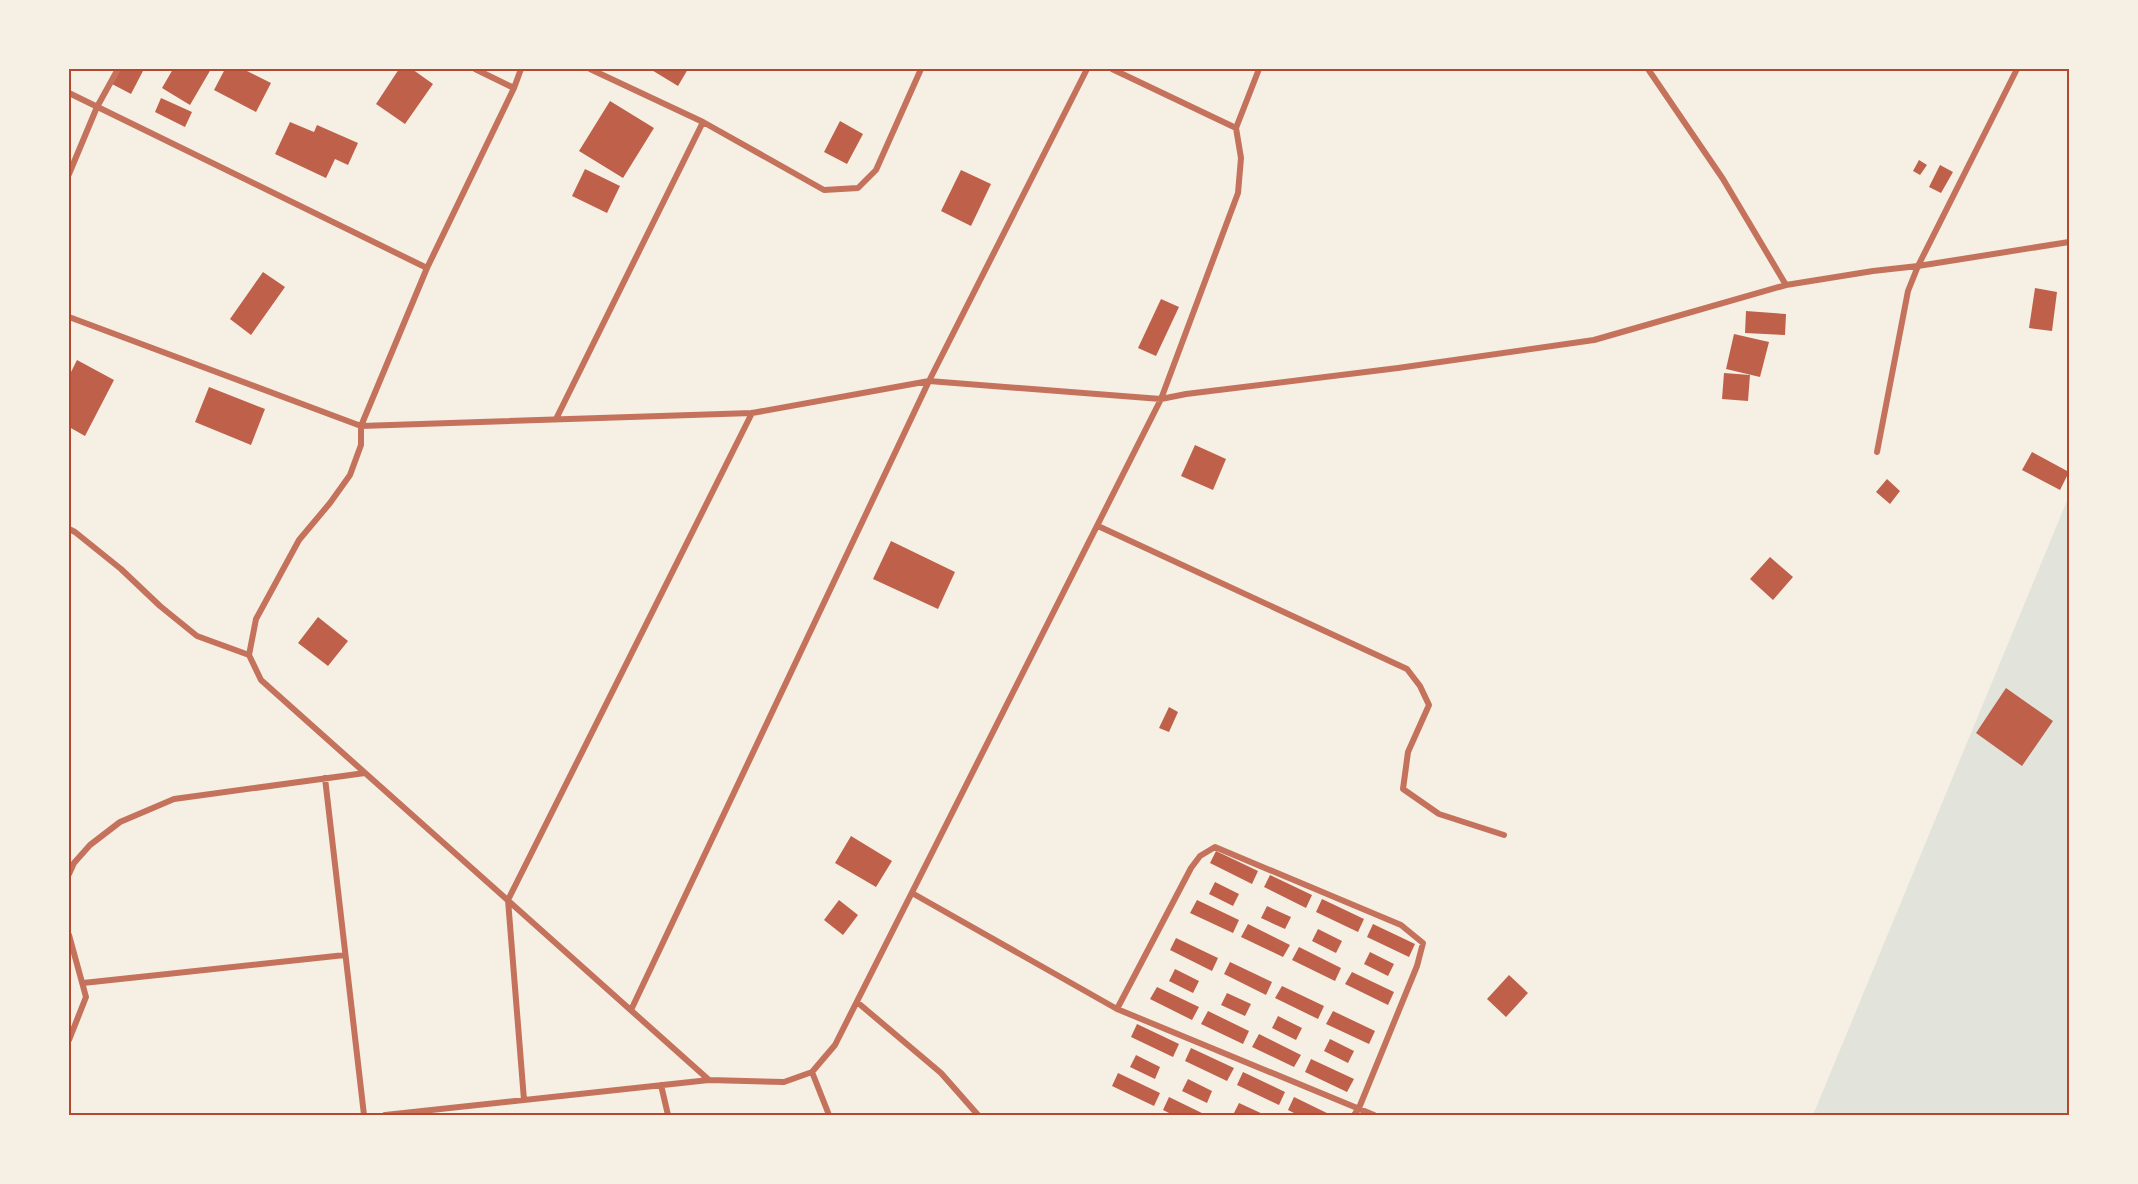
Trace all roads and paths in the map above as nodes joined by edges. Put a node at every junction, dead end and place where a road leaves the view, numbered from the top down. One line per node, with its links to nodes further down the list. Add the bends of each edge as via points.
1 (118, 69): 13 (street)
2 (475, 69): 11 (street)
3 (521, 69): 11 (street)
4 (590, 69): 14 (street)
5 (921, 69): 14 (street, via 876,170 858,188 824,190)
6 (1087, 69): 22 (street)
7 (1112, 69): 15 (street)
8 (1259, 69): 15 (street)
9 (1648, 69): 20 (street, via 1723,179)
10 (2017, 69): 18 (street)
11 (514, 88): 19 (street)
12 (69, 93): 13 (street)
13 (96, 107): 16 (street); 19 (street)
14 (703, 122): 25 (street)
15 (1236, 128): 23 (street, via 1241,158 1238,193)
16 (69, 174)
17 (2069, 242): 18 (street)
18 (1918, 266): 20 (street); 27 (street, via 1908,291)
19 (427, 268): 26 (street)
20 (1786, 285): 23 (street, via 1594,340)
21 (69, 317): 26 (street)
22 (929, 381): 23 (street); 24 (street); 42 (street)
23 (1161, 399): 28 (street)
24 (752, 413): 25 (street); 36 (street)
25 (556, 419): 26 (street)
26 (361, 426): 30 (street, via 361,445 350,475 299,540 256,619)
27 (1877, 452)
28 (1098, 526): 33 (street, via 1407,669 1428,705 1408,752 1402,789 1439,814); 35 (street)
29 (69, 529): 30 (street, via 122,569 197,636)
30 (249, 655): 31 (street, via 261,680)
31 (365, 773): 32 (street); 36 (street)
32 (325, 778): 34 (street, via 174,799 120,822 90,845); 38 (street)
33 (1504, 835)
34 (69, 874)
35 (912, 893): 40 (street); 41 (street)
36 (508, 900): 42 (street); 47 (street)
37 (69, 935): 39 (street)
38 (345, 955): 39 (street); 49 (street)
39 (83, 983): 43 (street, via 86,997)
40 (857, 1002): 44 (street, via 835,1046); 53 (street, via 941,1073)
41 (1117, 1009): 48 (street); 48 (street, via 1191,868 1200,856 1215,847 1401,925 1423,943)
42 (631, 1010): 45 (street)
43 (69, 1040)
44 (812, 1072): 45 (street, via 784,1082); 52 (street)
45 (709, 1080): 46 (street)
46 (662, 1085): 47 (street); 51 (street)
47 (524, 1100): 50 (street)
48 (1359, 1108): 54 (street); 55 (street)
49 (364, 1115)
50 (385, 1115)
51 (668, 1115)
52 (829, 1115)
53 (978, 1115)
54 (1354, 1115)
55 (1374, 1115)

